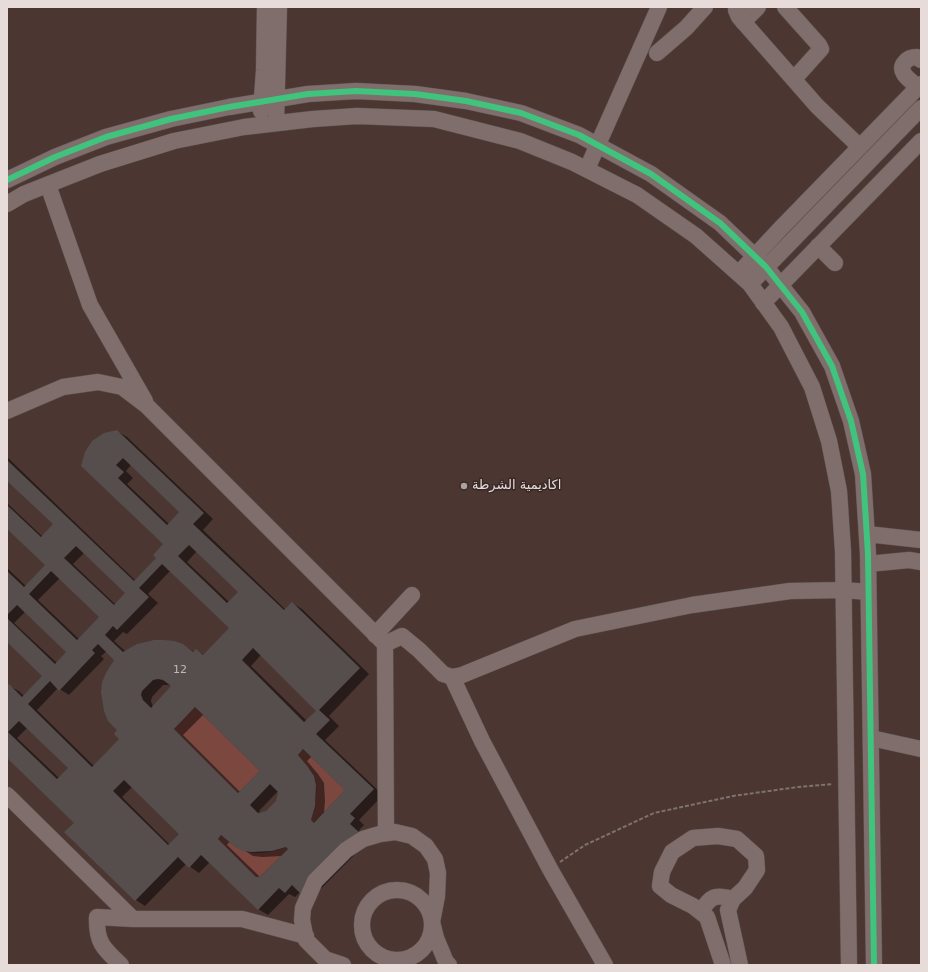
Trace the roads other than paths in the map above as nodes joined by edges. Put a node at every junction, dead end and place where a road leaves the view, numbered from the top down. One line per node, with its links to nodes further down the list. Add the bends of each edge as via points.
1 (265, 7): 12 (street, via 264,70)
2 (279, 7): 12 (street)
3 (659, 7): 17 (street)
4 (705, 7): 8 (street, via 686,28)
5 (758, 7): 7 (street)
6 (785, 7): 10 (street, via 821,49)
7 (740, 14): 10 (street)
8 (657, 53)
9 (921, 60): 11 (street, via 910,57 902,67 904,74)
10 (794, 79): 18 (street, via 817,106)
11 (920, 86): 18 (street)
12 (269, 100): 14 (street); 15 (street); 17 (street, via 356,91 415,94 466,101 521,113); 20 (street, via 171,119 106,138 55,157)
13 (921, 108): 24 (street)
14 (276, 123): 15 (street); 19 (street, via 357,116 434,119 520,141)
15 (260, 125): 21 (street, via 174,141 100,164)
16 (921, 140): 23 (street)
17 (598, 145): 19 (street); 24 (street, via 651,174 720,223)
18 (860, 147): 24 (street, via 780,229)
19 (587, 169): 26 (street, via 637,195 696,236)
20 (7, 180)
21 (48, 185): 22 (street); 29 (street, via 90,304)
22 (7, 204)
23 (818, 246): 25 (street); 27 (street)
24 (761, 261): 26 (street); 27 (street)
25 (835, 263)
26 (744, 279): 28 (street)
27 (780, 285): 28 (street); 31 (street, via 802,312 832,366 851,421 864,474)
28 (763, 302): 35 (street, via 781,327 812,387 829,441 839,491)
29 (147, 406): 30 (street, via 122,387 98,382 63,387); 38 (street)
30 (7, 411)
31 (867, 534): 32 (street); 34 (street)
32 (921, 540)
33 (921, 562): 34 (street, via 909,560)
34 (868, 564): 36 (street)
35 (844, 590): 36 (street); 39 (street, via 790,591 707,603 575,629); 57 (street)
36 (868, 592): 40 (street)
37 (412, 595): 38 (street)
38 (380, 639): 39 (street, via 402,636 443,674); 43 (street)
39 (452, 677): 54 (street, via 482,741 550,869)
40 (871, 738): 41 (street); 58 (street)
41 (921, 749)
42 (7, 795): 46 (street)
43 (386, 833): 47 (street, via 395,832 412,836 426,846 434,858 438,873); 48 (street, via 363,839 346,850 315,881 303,908 302,920)
44 (733, 899): 45 (street, via 724,896 709,898); 45 (street, via 745,888 757,870 756,856 737,839 718,836 693,838 672,852 662,872 660,886); 56 (street, via 728,910)
45 (701, 912): 55 (street, via 708,917)
46 (133, 919): 48 (street, via 242,919); 50 (street, via 97,917 97,930 104,950)
47 (432, 922): 49 (street, via 428,944); 49 (street, via 432,915 424,902 413,893 398,889 384,893 371,901 364,913 362,928 365,942 376,953 389,960); 53 (street, via 436,938)
48 (306, 936): 51 (street, via 306,940 325,959)
49 (404, 963): 52 (street)
50 (121, 965)
51 (343, 965)
52 (381, 965)
53 (449, 965)
54 (605, 965)
55 (723, 965)
56 (740, 965)
57 (849, 965)
58 (874, 965)

